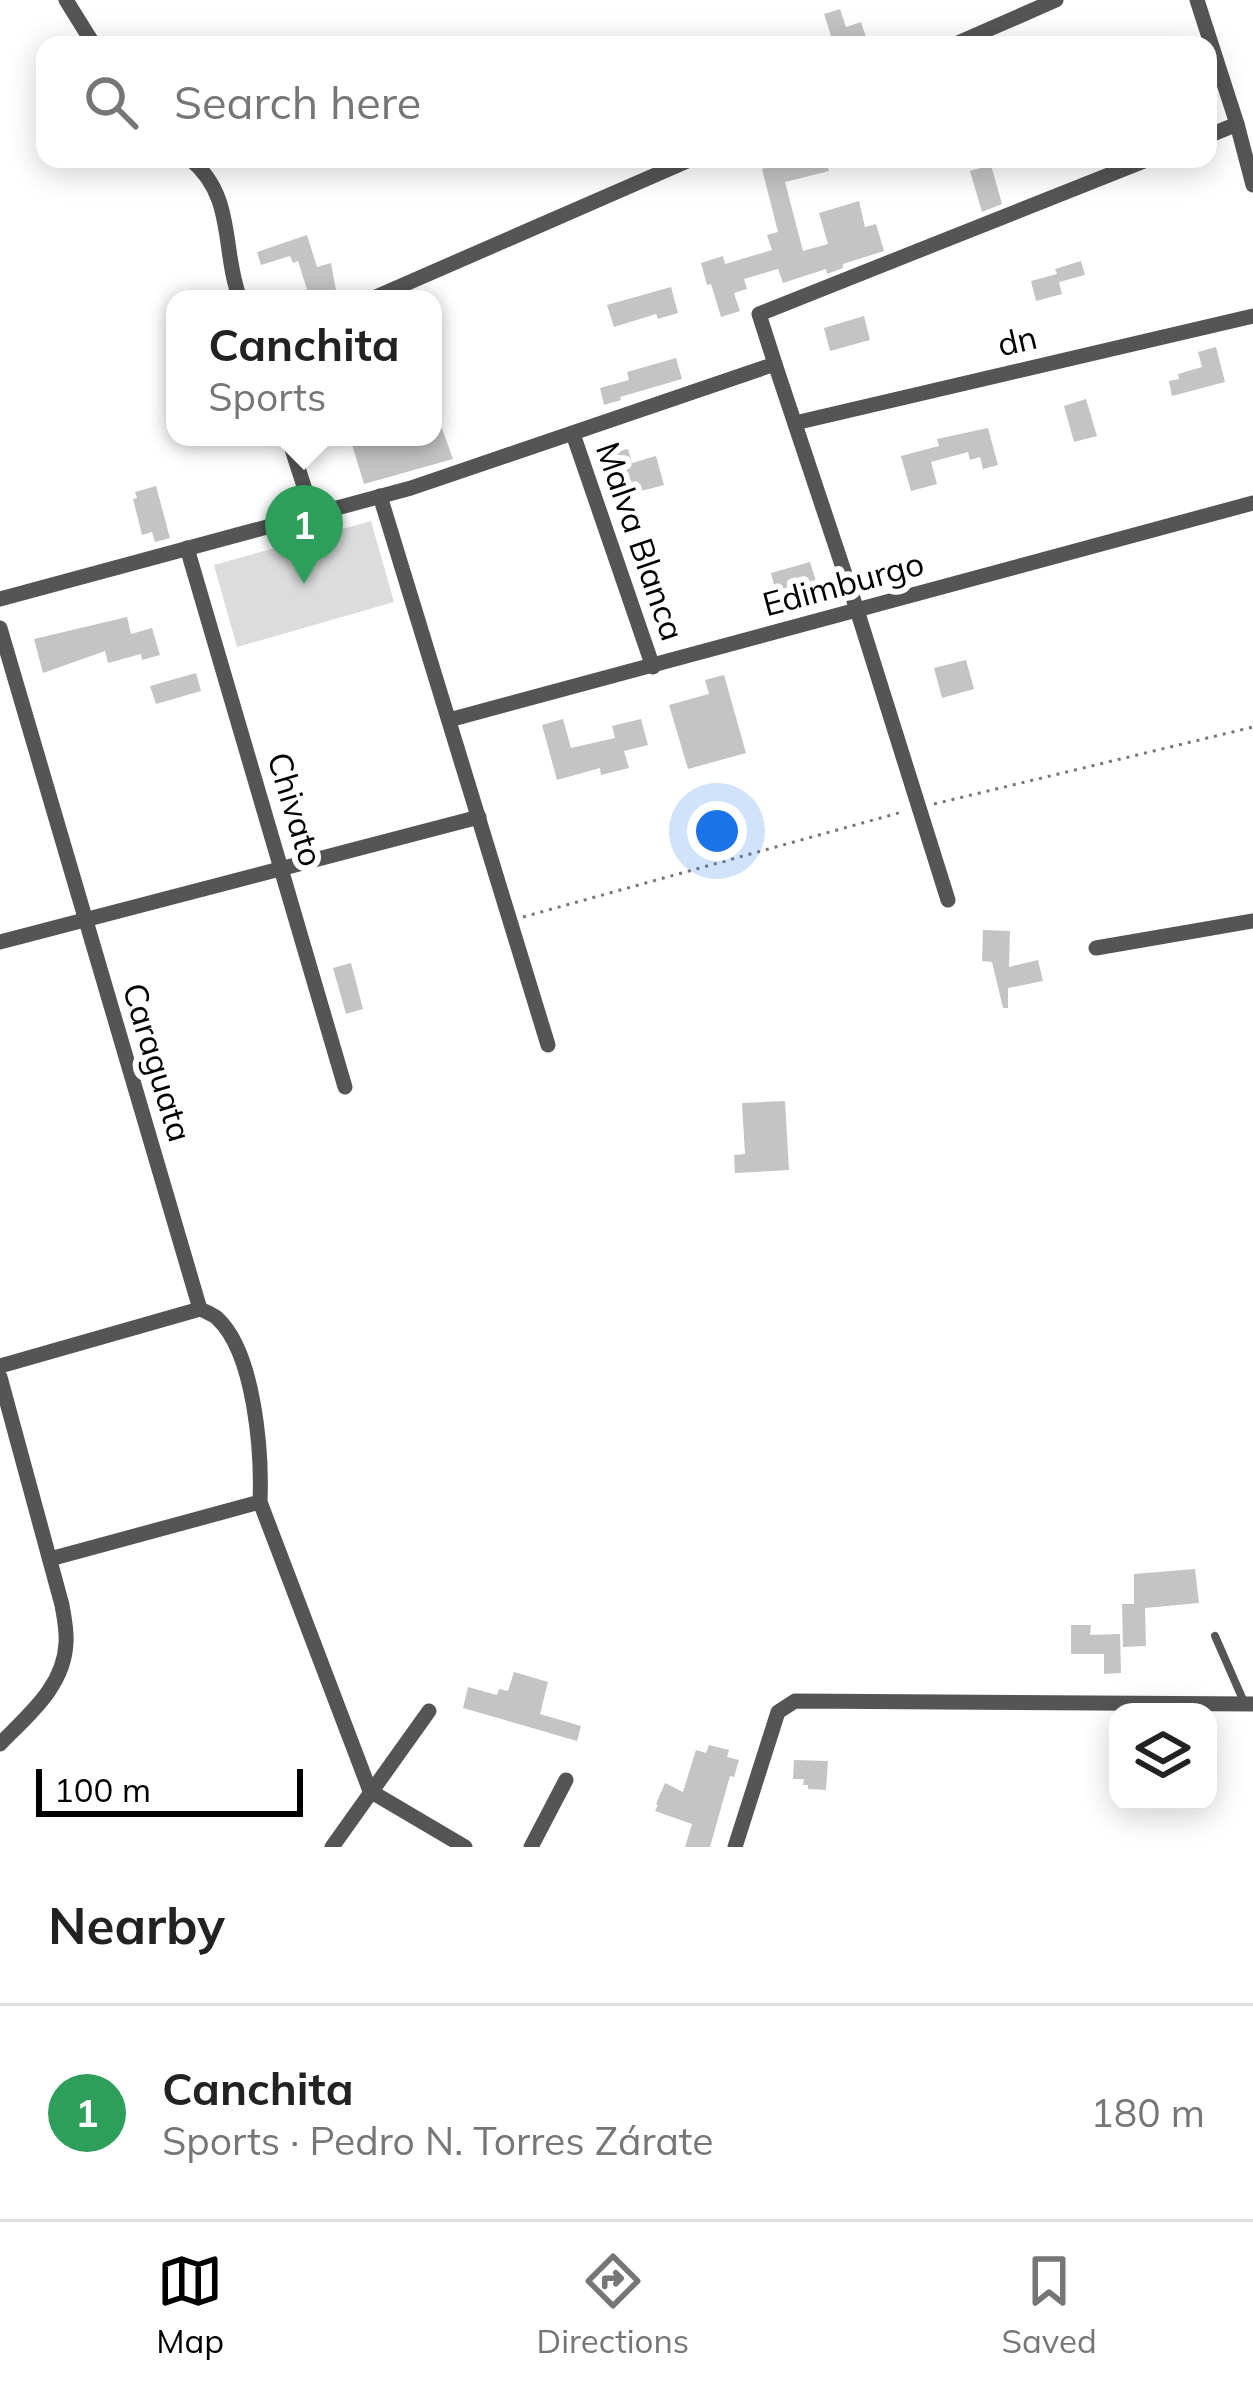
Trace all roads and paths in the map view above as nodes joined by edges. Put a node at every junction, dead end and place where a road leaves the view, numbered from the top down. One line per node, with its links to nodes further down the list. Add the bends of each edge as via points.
1 (66, 0): 4 (street)
2 (1056, 0): 5 (street)
3 (1197, 0): 6 (street)
4 (88, 36)
5 (974, 36)
6 (1209, 36)
7 (1217, 60): 8 (street)
8 (1238, 124): 9 (street); 13 (street)
9 (1217, 132)
10 (199, 168): 14 (street, via 224,213)
11 (671, 168): 15 (street)
12 (1126, 168): 17 (street, via 759,314)
13 (1253, 185)
14 (238, 290)
15 (392, 290)
16 (1253, 316): 18 (street, dn)
17 (775, 364): 18 (street); 19 (street)
18 (795, 423): 26 (street)
19 (573, 434): 21 (street); 28 (street, Malva Blanca)
20 (291, 446): 23 (street)
21 (380, 496): 23 (street); 29 (street)
22 (1253, 503): 26 (street, Edimburgo)
23 (313, 514): 24 (street)
24 (187, 548): 25 (street); 33 (street, Chivato)
25 (0, 599)
26 (857, 610): 28 (street, Edimburgo); 31 (street)
27 (0, 628): 35 (street, Caraguata)
28 (653, 667): 29 (street, Edimburgo)
29 (449, 720): 32 (street)
30 (1253, 727): 31 (path)
31 (918, 808): 34 (street); 36 (path)
32 (478, 817): 33 (street); 36 (street)
33 (283, 868): 35 (street); 41 (street, Chivato)
34 (948, 900)
35 (84, 920): 38 (street); 42 (street, Caraguata)
36 (510, 920): 40 (street)
37 (1253, 921): 39 (street)
38 (0, 942)
39 (1096, 948)
40 (548, 1045)
41 (345, 1087)
42 (200, 1309): 43 (street); 45 (street, Caraguata, via 235,1343 247,1379)
43 (0, 1366)
44 (0, 1377): 46 (street)
45 (260, 1502): 46 (street); 52 (street, Caraguata)
46 (50, 1559): 50 (street, via 62,1605 62,1666)
47 (1215, 1636): 48 (lane)
48 (1249, 1704): 56 (street, via 794,1702 778,1712)
49 (429, 1711): 52 (street)
50 (0, 1744)
51 (566, 1780): 55 (street)
52 (370, 1791): 53 (street); 54 (street)
53 (332, 1847)
54 (465, 1847)
55 (531, 1847)
56 (735, 1847)

